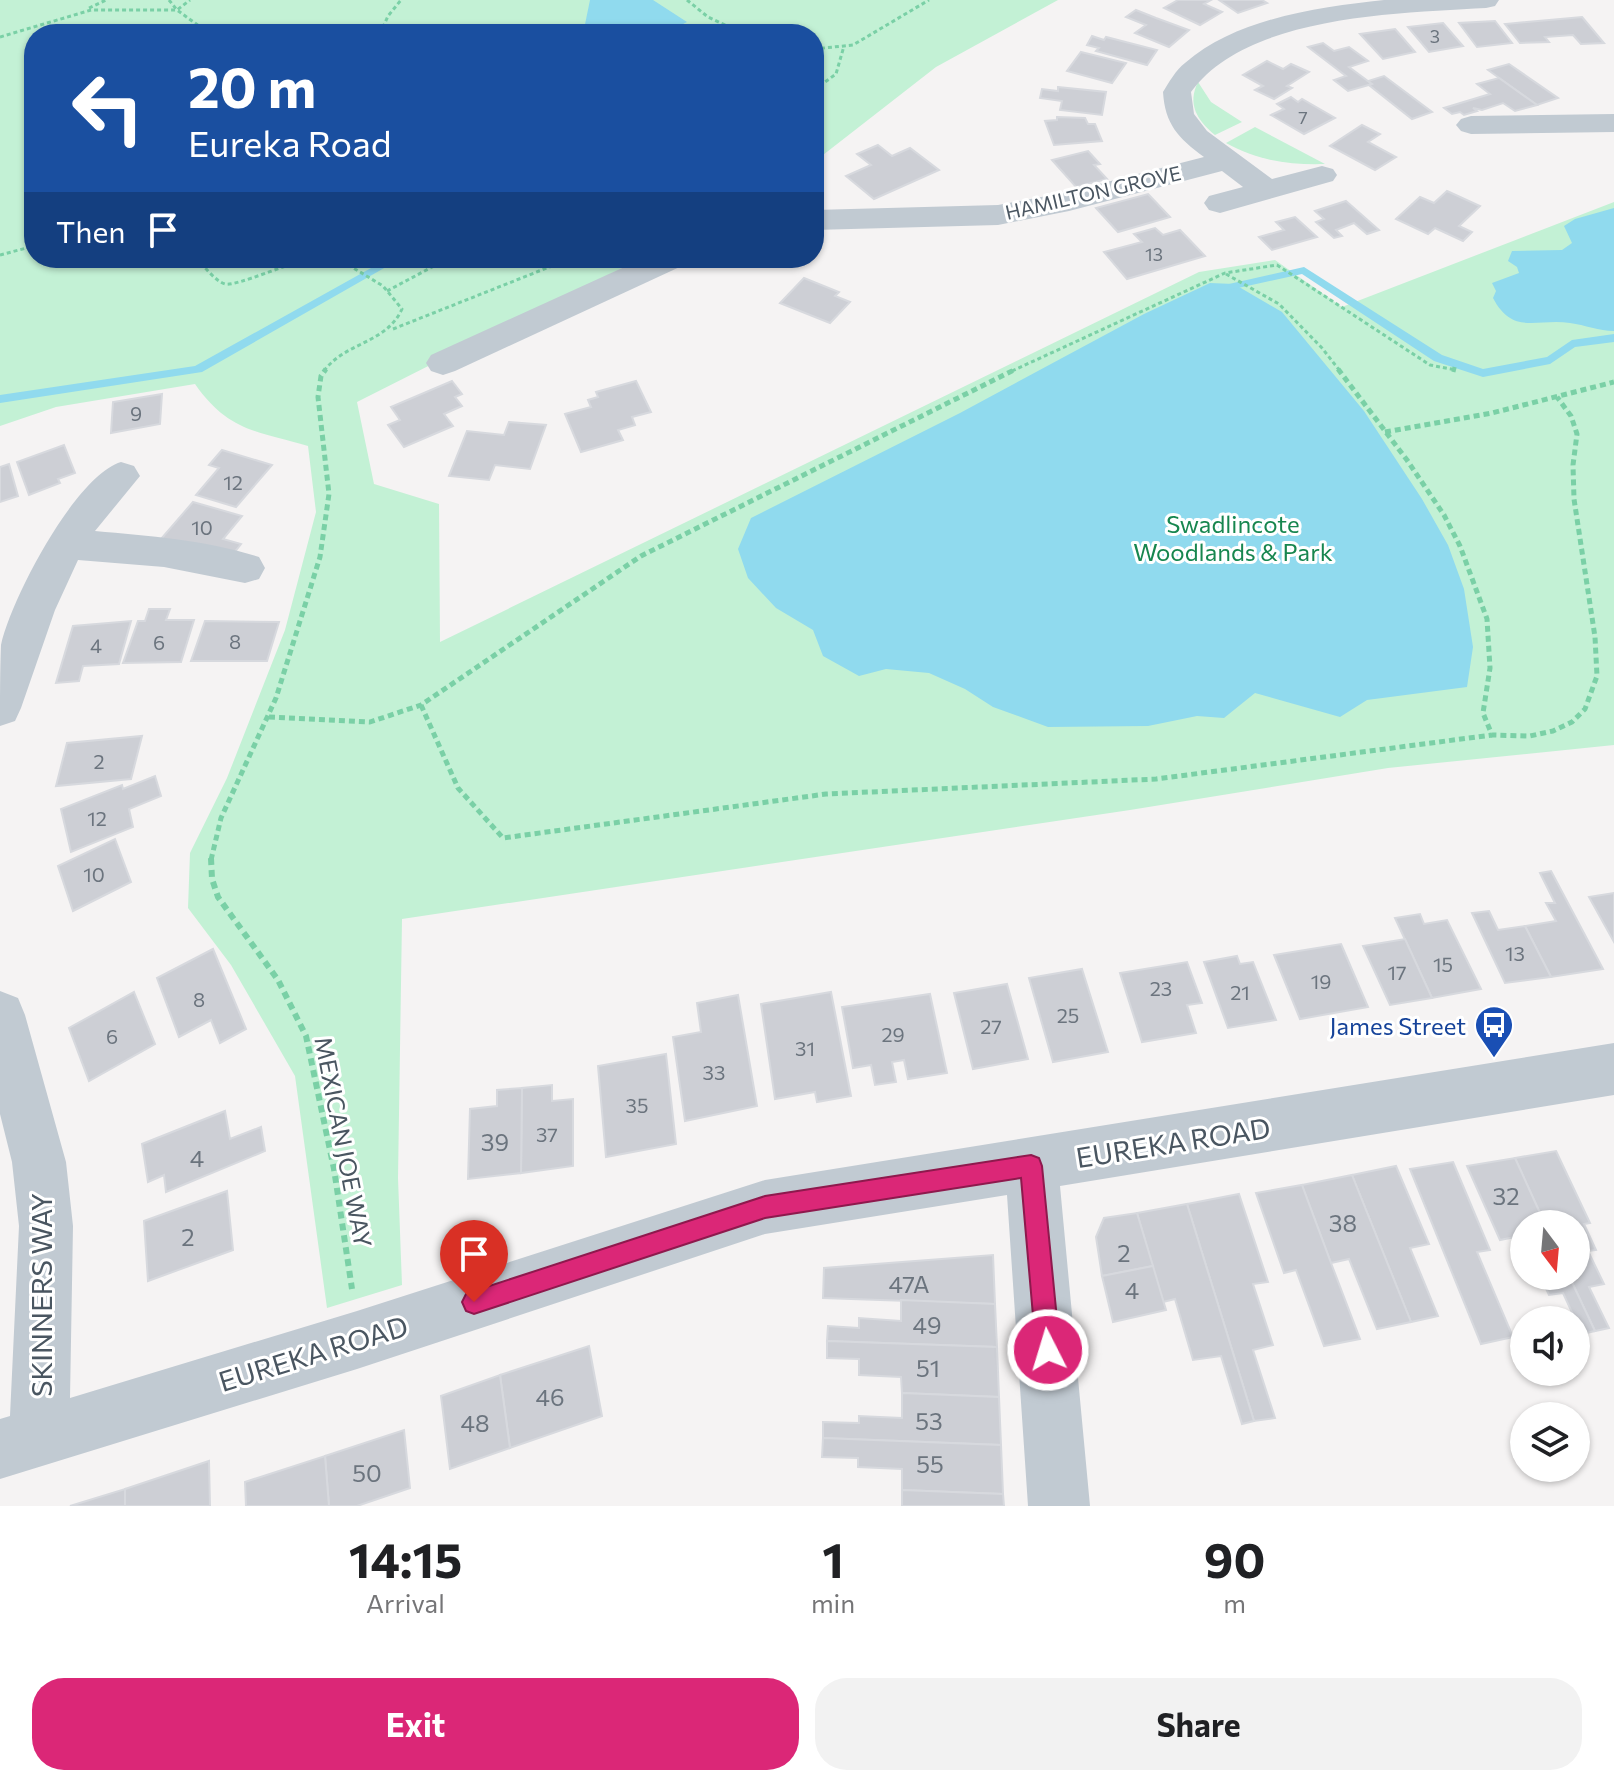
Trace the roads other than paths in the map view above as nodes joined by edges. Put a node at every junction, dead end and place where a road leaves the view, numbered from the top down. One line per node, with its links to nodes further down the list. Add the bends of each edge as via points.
1 (1486, 0): 4 (street, via 1330,16 1275,29 1195,68 1177,92 1179,115 1196,137)
2 (1614, 123): 3 (street)
3 (1471, 125)
4 (1228, 160): 6 (street); 8 (street, HAMILTON GROVE, via 998,215)
5 (1322, 175): 6 (street)
6 (1265, 189): 7 (street)
7 (1220, 203)
8 (824, 220)
9 (650, 268): 10 (street)
10 (443, 363)
11 (121, 476): 12 (street, via 84,517)
12 (69, 544): 13 (street, via 164,552); 14 (street, via 26,630)
13 (245, 568)
14 (0, 708)
15 (0, 1015): 18 (street, SKINNERS WAY, via 39,1162 46,1226)
16 (1614, 1069): 17 (street, EUREKA ROAD)
17 (1031, 1166): 18 (street, EUREKA ROAD, via 765,1207); 19 (street)
18 (20, 1443)
19 (1059, 1506)

